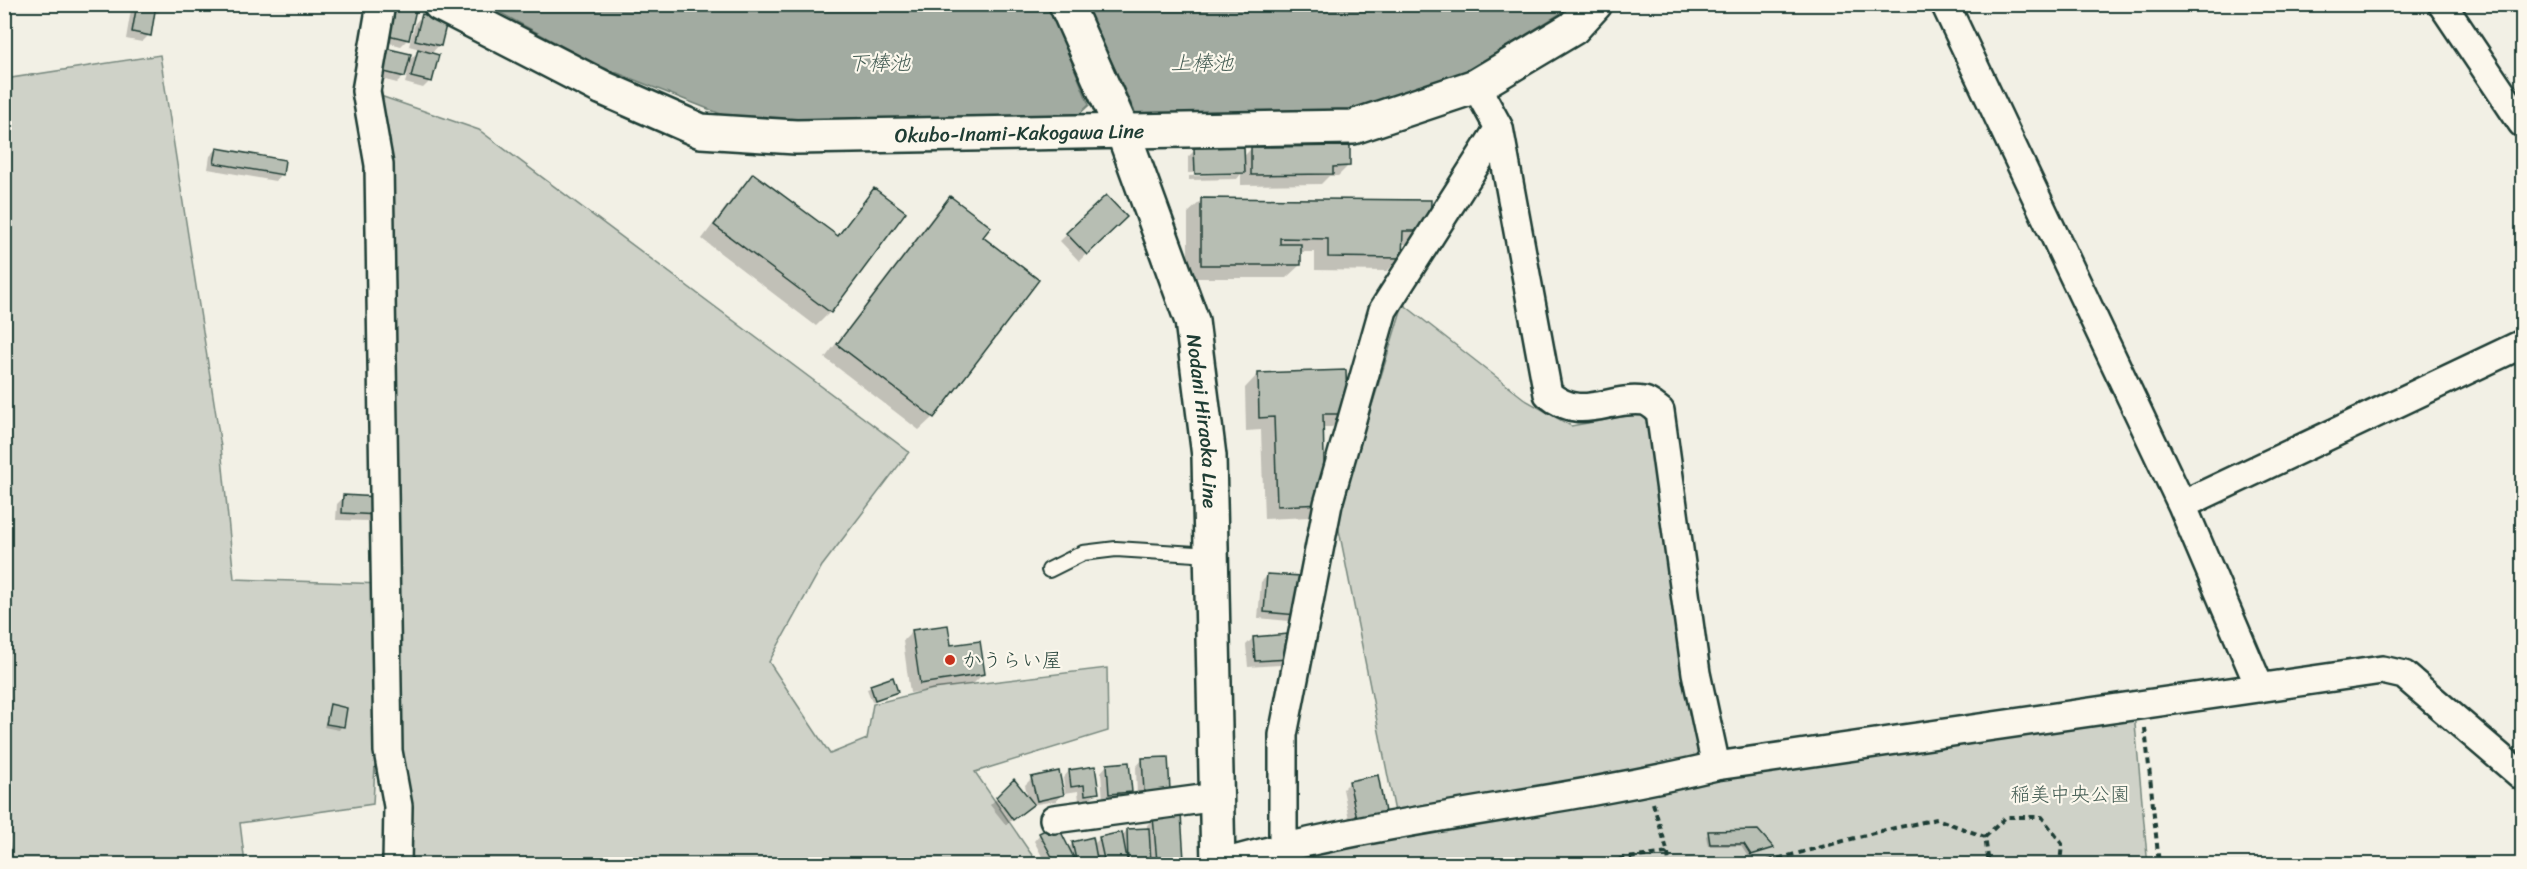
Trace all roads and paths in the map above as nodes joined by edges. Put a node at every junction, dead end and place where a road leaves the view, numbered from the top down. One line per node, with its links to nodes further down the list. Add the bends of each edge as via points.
1 (381, 4): 25 (street, via 366,91 379,165 388,751 398,806)
2 (440, 4): 10 (main road, Okubo-Inami-Kakogawa Line, via 603,88 701,131 796,137)
3 (1066, 4): 10 (main road, Nodani Hiraoka Line)
4 (1595, 4): 7 (main road, Okubo-Inami-Kakogawa Line, via 1573,28)
5 (1945, 4): 12 (street)
6 (2451, 9): 8 (street)
7 (1476, 86): 9 (street); 10 (main road, Okubo-Inami-Kakogawa Line, via 1353,127)
8 (2523, 123)
9 (1499, 128): 17 (street, via 1548,394 1560,405 1575,408 1645,401 1660,411 1696,673); 23 (street, via 1383,310 1328,504 1283,735)
10 (1123, 132): 13 (main road, Nodani Hiraoka Line, via 1192,321 1209,456)
11 (2523, 344): 12 (street)
12 (2181, 505): 15 (street)
13 (1211, 555): 14 (lane, via 1116,549 1083,553); 20 (main road, Nodani Hiraoka Line)
14 (1049, 570)
15 (2260, 688): 16 (street); 18 (street, via 2382,670 2404,675)
16 (2142, 703): 17 (street); 32 (path)
17 (1716, 766): 19 (street)
18 (2523, 776)
19 (1646, 782): 23 (street); 24 (path)
20 (1217, 797): 21 (street); 26 (main road, Nodani Hiraoka Line)
21 (1054, 819)
22 (1985, 837): 29 (path, via 1937,819); 30 (path); 31 (path, via 2006,817 2042,817 2062,844)
23 (1284, 846): 26 (street)
24 (1668, 853): 27 (path, via 1620,859); 28 (path)
25 (398, 864)
26 (1219, 864)
27 (1610, 864)
28 (1669, 864)
29 (1758, 864)
30 (1989, 864)
31 (2060, 864)
32 (2159, 864)

